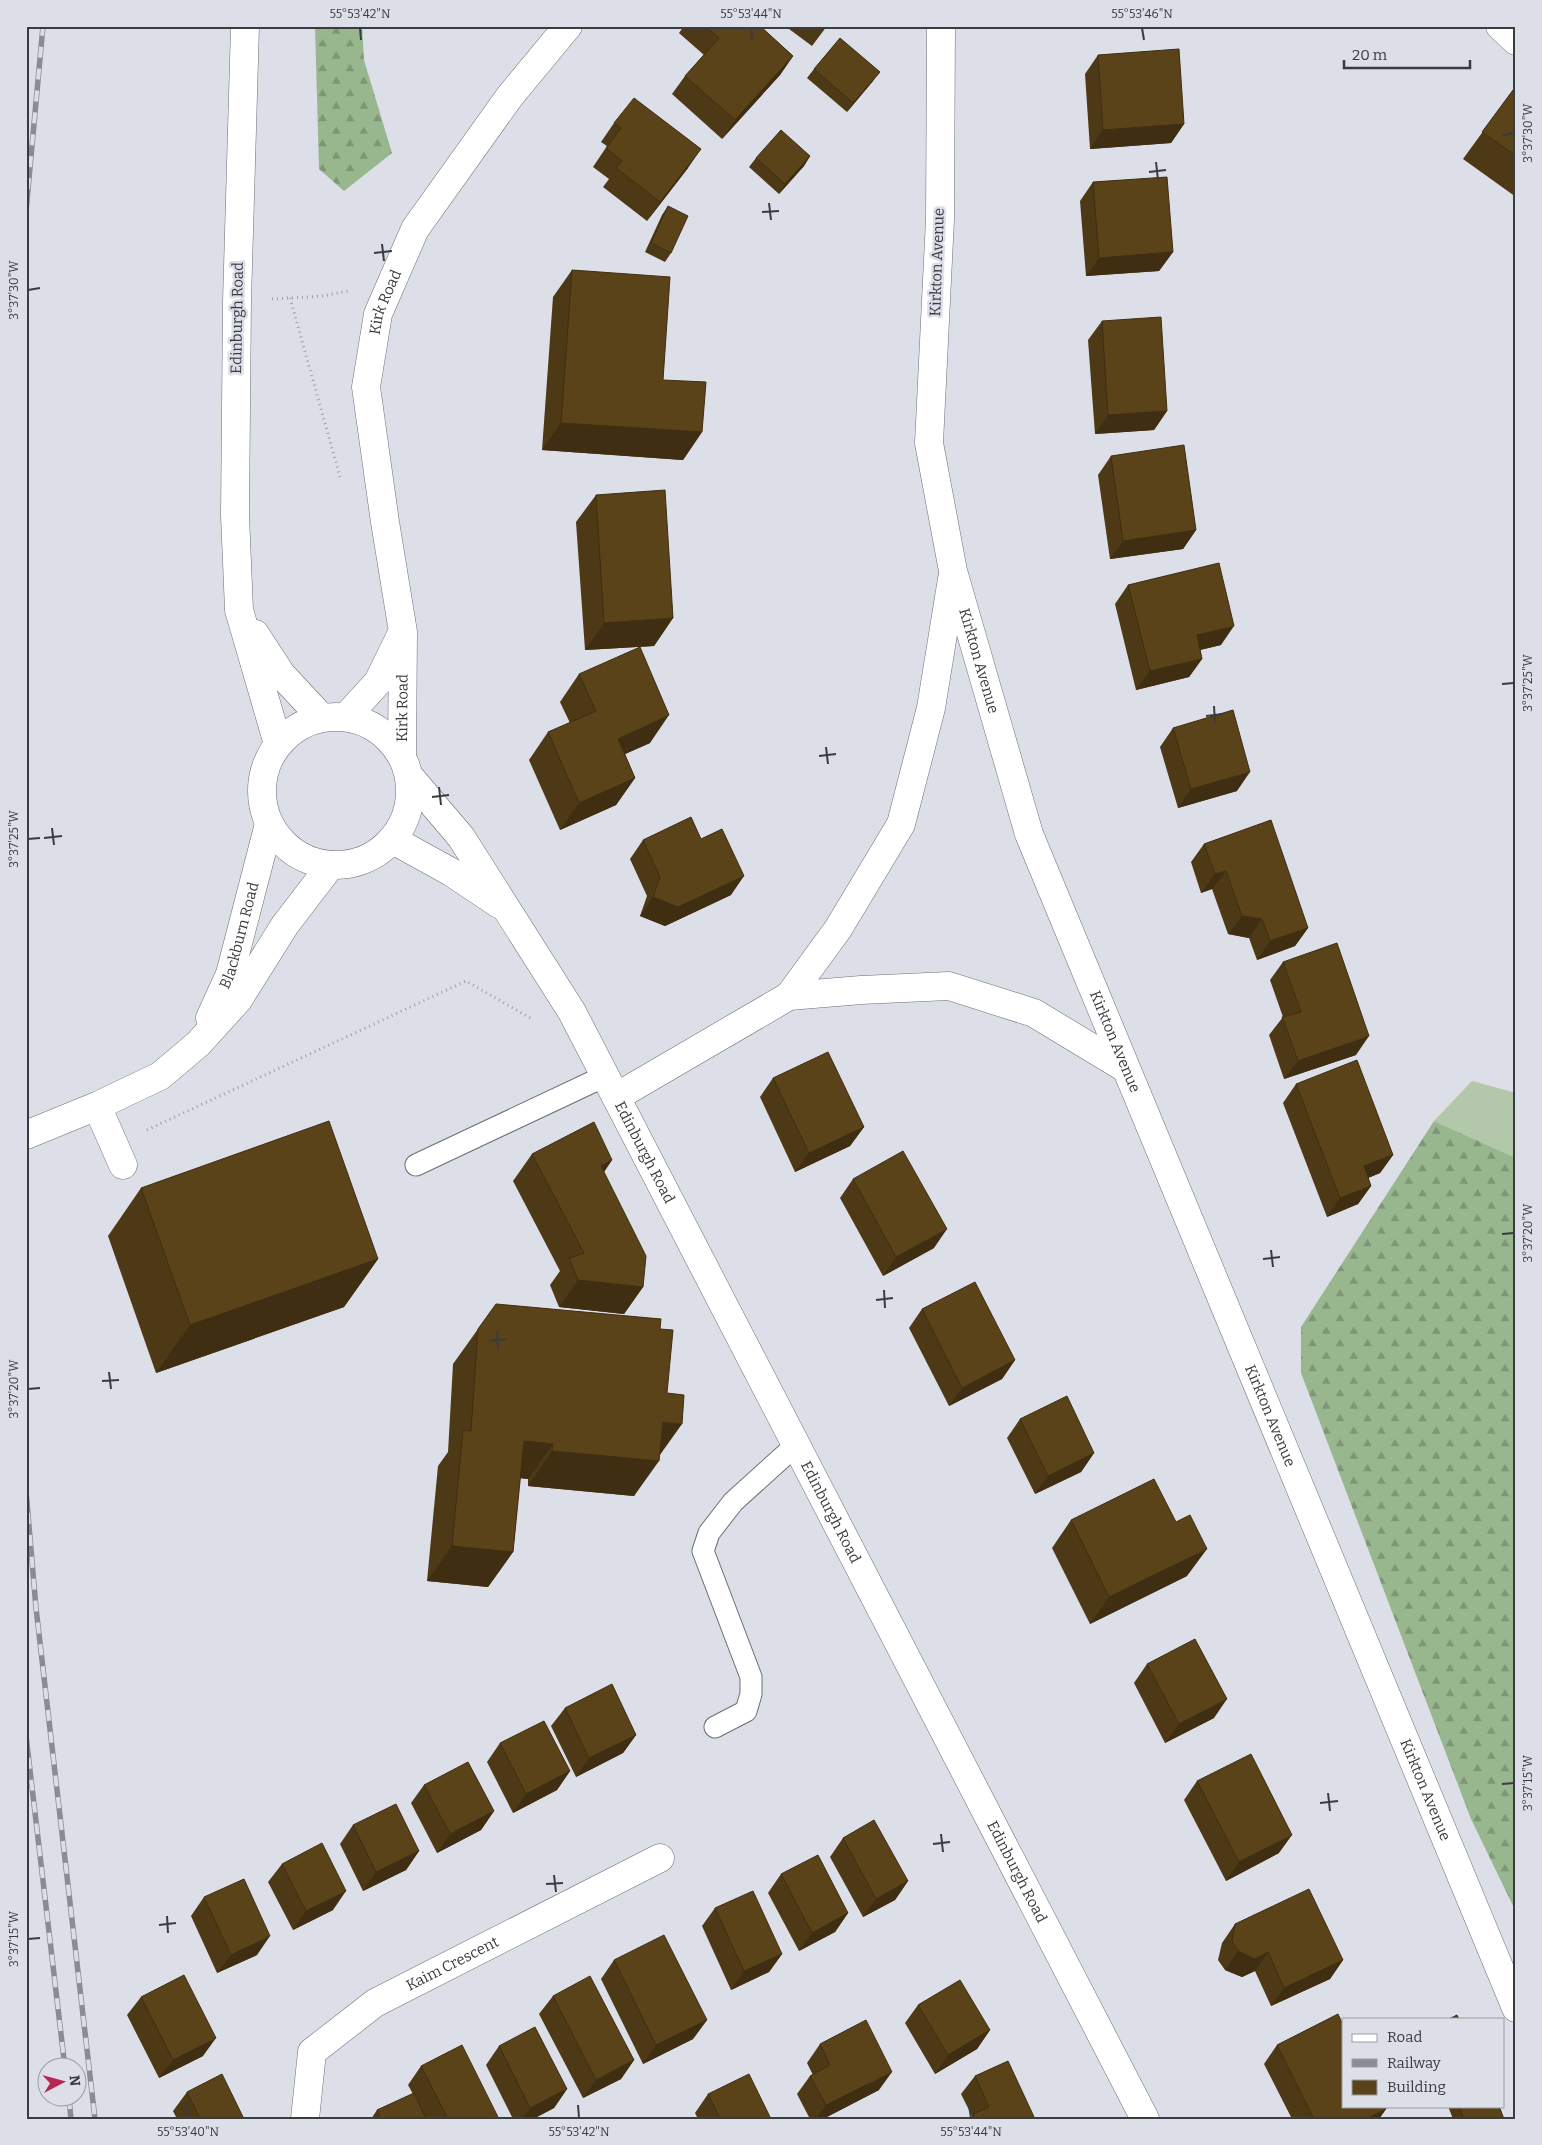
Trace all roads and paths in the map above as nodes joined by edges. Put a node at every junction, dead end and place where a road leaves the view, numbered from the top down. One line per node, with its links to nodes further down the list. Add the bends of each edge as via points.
1 (245, 26): 8 (main road, Edinburgh Road)
2 (568, 26): 9 (main road, Kirk Road, via 510,96 415,229 378,314 366,387)
3 (941, 26): 10 (main road, Kirkton Avenue, via 940,219 930,443)
4 (1500, 26): 5 (main road)
5 (1516, 41)
6 (350, 291): 7 (path)
7 (290, 298): 8 (path); 9 (path, via 340,478)
8 (237, 301): 11 (main road, Edinburgh Road, via 235,515)
9 (385, 522): 12 (main road, Kirk Road)
10 (954, 571): 20 (main road, via 931,708 901,824 838,929); 23 (main road, Kirkton Avenue, via 1029,834)
11 (239, 610): 13 (main road, via 281,674); 14 (main road, Edinburgh Road)
12 (403, 632): 13 (main road, Kirk Road, via 378,682); 15 (main road, Kirk Road)
13 (334, 717): 14 (main road, via 297,727); 15 (main road, via 372,724 389,738)
14 (278, 744): 16 (main road, via 267,762 261,783 262,804)
15 (406, 767): 17 (main road, via 410,800 405,821); 19 (main road, Edinburgh Road, via 461,837)
16 (269, 824): 18 (main road, via 282,842 298,855); 22 (main road, Blackburn Road, via 230,974)
17 (393, 840): 18 (main road, via 365,860); 19 (main road, Edinburgh Road, via 451,872)
18 (331, 865): 22 (main road, Blackburn Road, via 286,925 238,1000)
19 (509, 910): 21 (main road, Edinburgh Road)
20 (789, 996): 23 (main road, via 948,986 1034,1013); 24 (main road)
21 (572, 1012): 24 (main road, Edinburgh Road); 27 (path, via 540,1023 466,981)
22 (198, 1044): 25 (main road, Blackburn Road, via 160,1076)
23 (1125, 1068): 32 (main road, Kirkton Avenue)
24 (610, 1087): 28 (lane); 29 (main road, Edinburgh Road)
25 (97, 1106): 26 (main road, Blackburn Road); 27 (main road)
26 (36, 1131)
27 (118, 1155)
28 (416, 1166)
29 (796, 1446): 30 (lane, via 733,1502 709,1532 703,1551 751,1677 746,1711); 34 (main road, Edinburgh Road)
30 (715, 1728)
31 (660, 1858): 33 (main road, Kaim Crescent, via 375,2003 312,2052)
32 (1516, 2008)
33 (305, 2119)
34 (1145, 2119)

